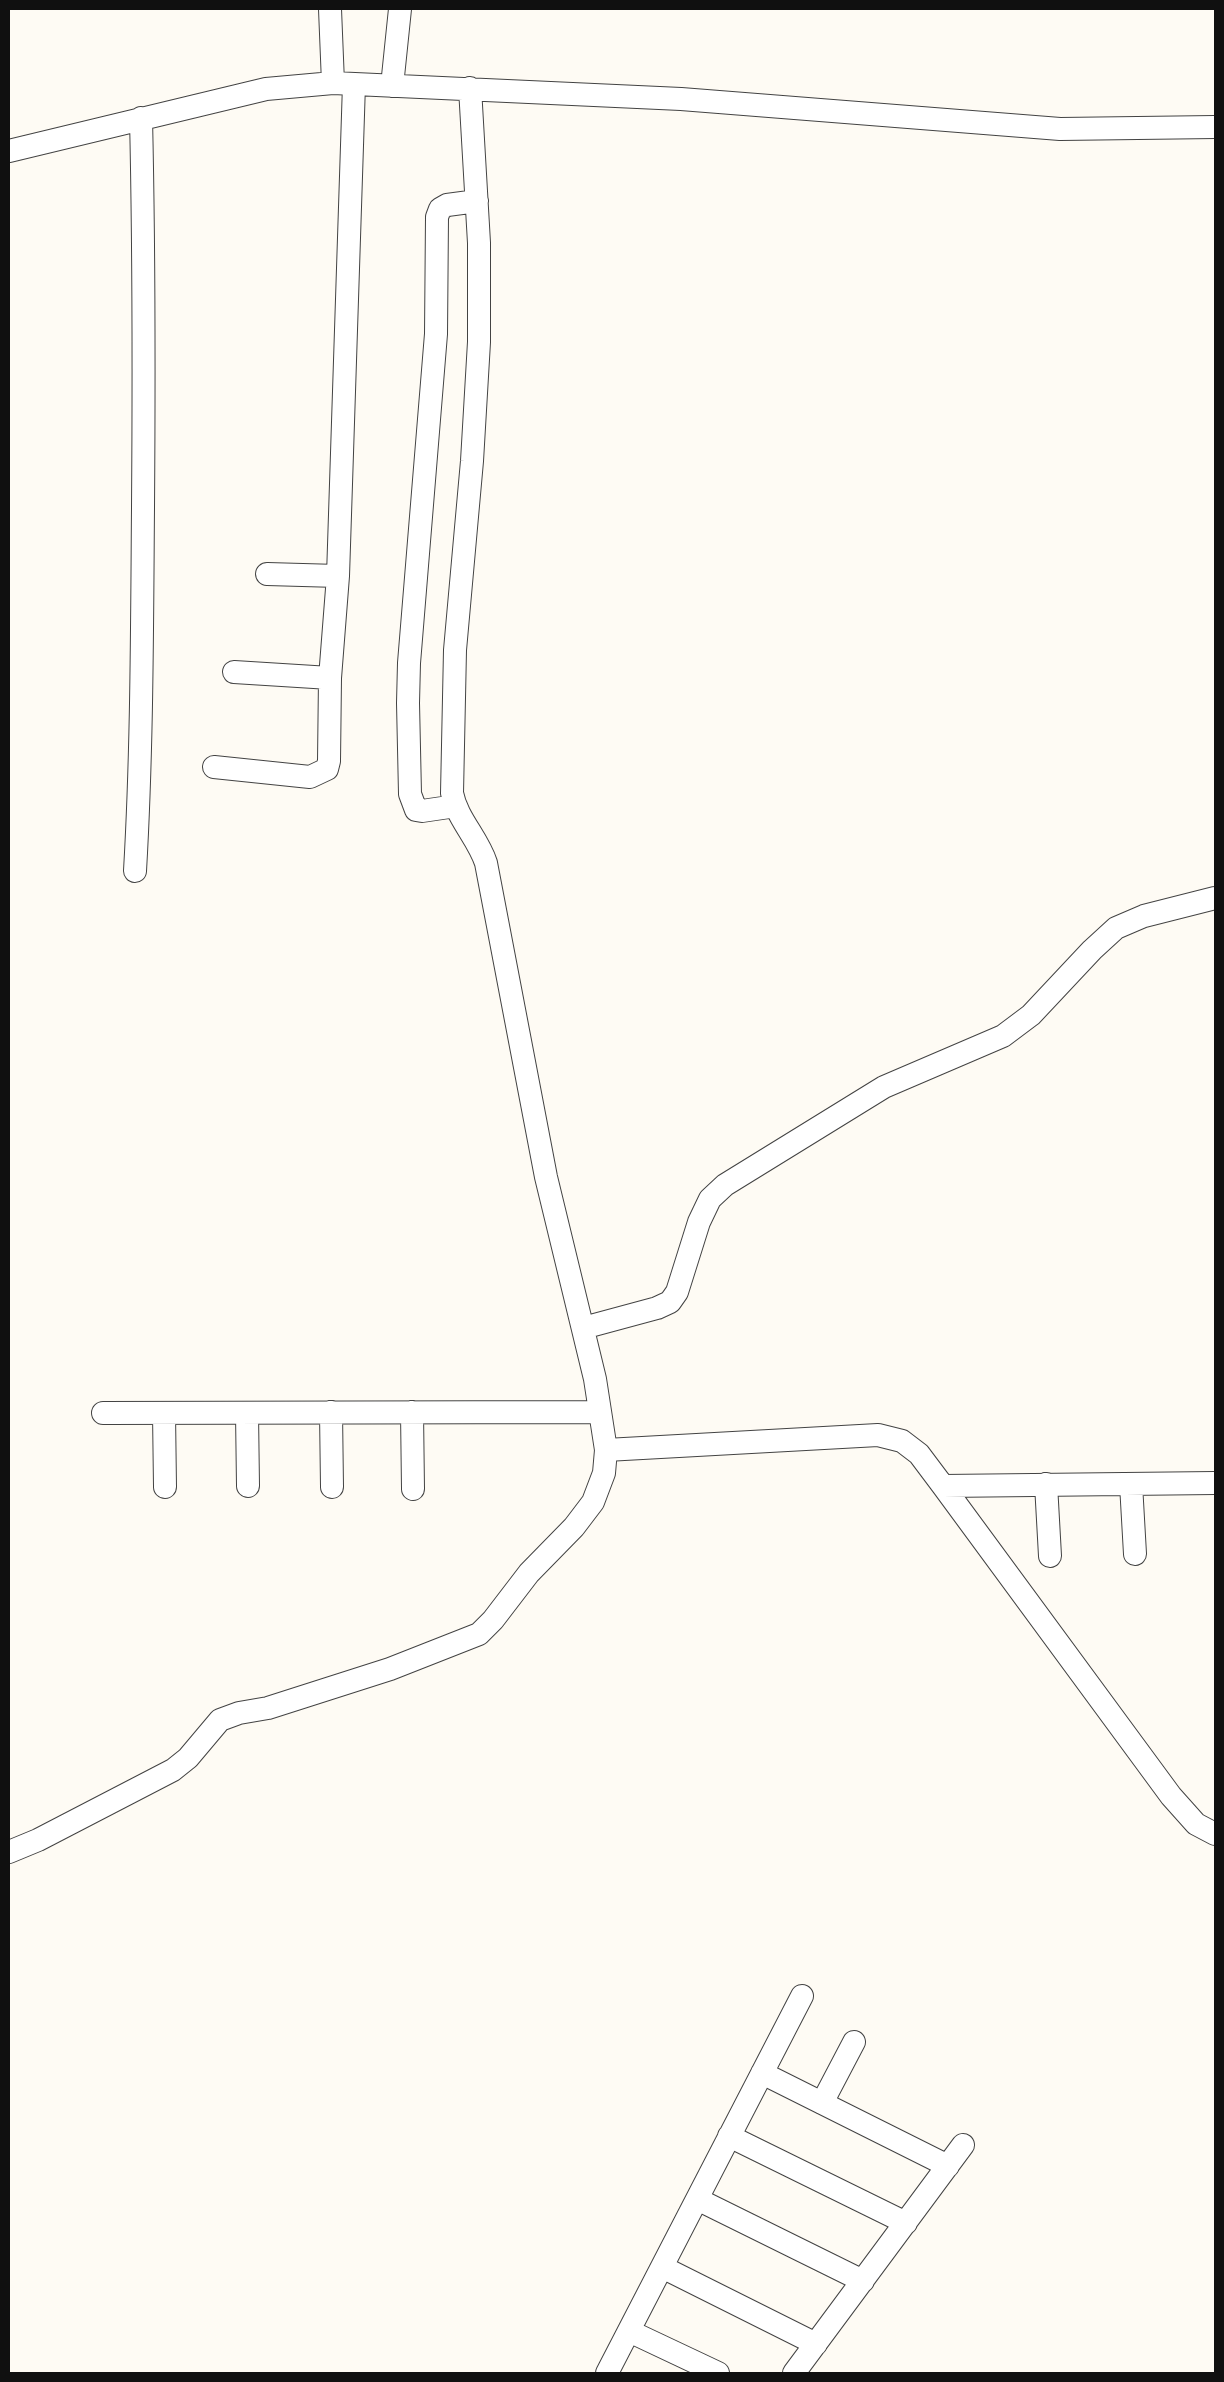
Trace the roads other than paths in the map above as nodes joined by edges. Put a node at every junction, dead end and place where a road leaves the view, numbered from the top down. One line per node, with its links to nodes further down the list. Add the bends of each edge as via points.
1 (330, 9): 3 (street)
2 (400, 9): 4 (street)
3 (344, 84): 4 (street); 6 (street, via 266,89); 11 (street)
4 (392, 86): 5 (street)
5 (470, 88): 7 (street, via 681,99 1050,129); 9 (street)
6 (141, 118): 8 (street); 16 (street, via 145,256 143,549 141,759)
7 (1215, 127)
8 (9, 151)
9 (477, 201): 15 (street, via 479,342 455,650 451,780); 15 (street, via 447,205 440,209 437,217 436,334 408,695 413,805 422,811)
10 (267, 574): 11 (street)
11 (338, 576): 13 (street)
12 (234, 672): 13 (street)
13 (330, 678): 14 (street, via 327,769 310,777)
14 (214, 768)
15 (456, 806): 18 (street, via 486,863 546,1177)
16 (135, 871)
17 (1215, 898): 18 (street, via 1144,916 1116,928 1031,1015 1003,1036 884,1086 725,1185 710,1199 677,1292 670,1302)
18 (583, 1328): 22 (street)
19 (247, 1412): 20 (street); 24 (street); 29 (street)
20 (331, 1412): 21 (street); 32 (street)
21 (412, 1412): 22 (street); 33 (street)
22 (600, 1412): 25 (street)
23 (103, 1413): 24 (street)
24 (164, 1413): 31 (street)
25 (606, 1450): 30 (street, via 878,1435 902,1441 919,1454); 37 (street, via 604,1473 593,1502 479,1634 390,1669 220,1720 188,1758 173,1770)
26 (1215, 1483): 28 (street)
27 (1046, 1484): 28 (street); 30 (street); 35 (street)
28 (1131, 1484): 34 (street)
29 (248, 1486)
30 (943, 1486): 36 (street, via 1171,1796 1196,1824)
31 (165, 1487)
32 (332, 1487)
33 (413, 1489)
34 (1135, 1554)
35 (1050, 1556)
36 (1215, 1834)
37 (9, 1852)
38 (802, 1996): 40 (street)
39 (854, 2042): 41 (street)
40 (762, 2073): 41 (street); 42 (street)
41 (822, 2103): 44 (street)
42 (729, 2136): 45 (street); 46 (street)
43 (963, 2145): 44 (street)
44 (948, 2166): 46 (street)
45 (697, 2199): 47 (street); 48 (street)
46 (906, 2223): 48 (street)
47 (662, 2267): 49 (street); 50 (street)
48 (862, 2281): 50 (street)
49 (629, 2331): 51 (street); 52 (street)
50 (816, 2344): 53 (street)
51 (607, 2373)
52 (718, 2373)
53 (794, 2373)

